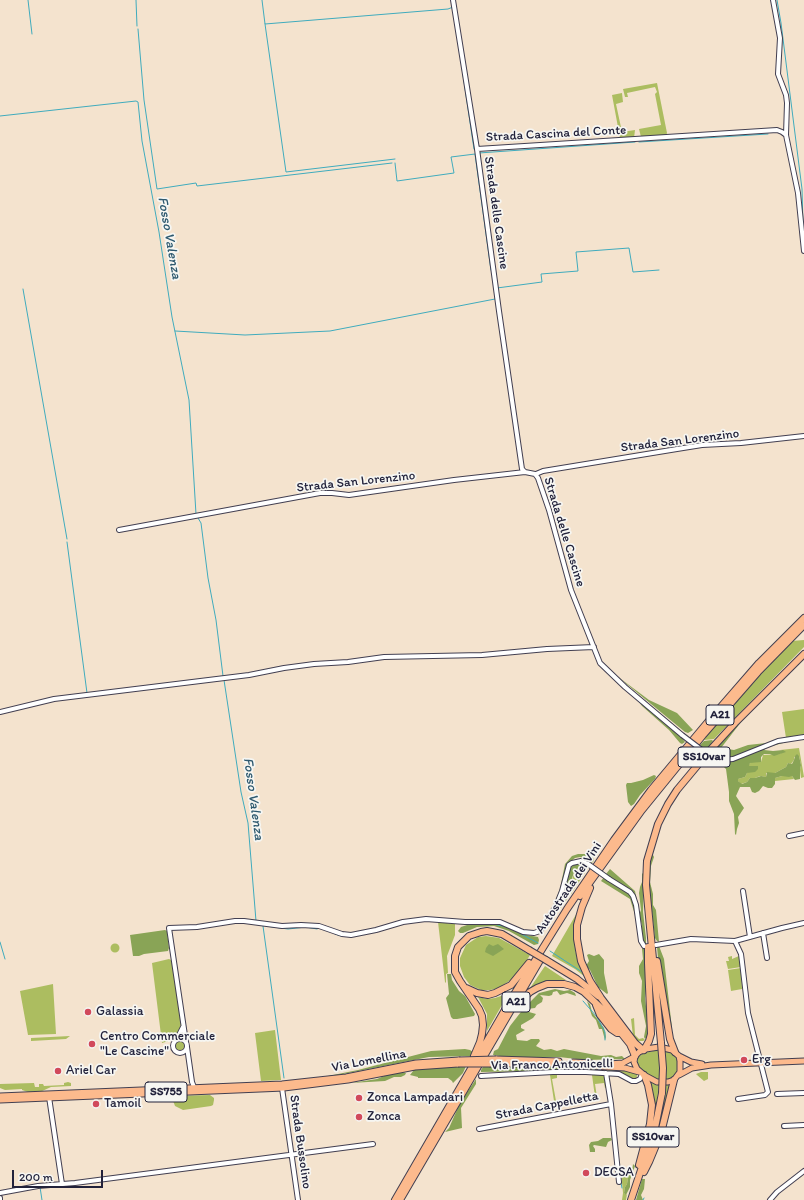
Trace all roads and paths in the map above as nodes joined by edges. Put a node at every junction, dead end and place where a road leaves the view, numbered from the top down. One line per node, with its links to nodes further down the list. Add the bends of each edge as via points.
1 (453, 0): 4 (street, Strada Cascina del Conte)
2 (773, 0): 3 (street, via 780,38 778,74 786,95)
3 (786, 135): 4 (street, Strada Cascina del Conte, via 777,130); 5 (street)
4 (477, 149): 8 (street, Strada delle Cascine, via 521,463)
5 (800, 193): 6 (street)
6 (804, 251)
7 (804, 436): 9 (street, Strada San Lorenzino, via 741,444 702,445)
8 (525, 472): 9 (street, Strada delle Cascine); 10 (street, Strada San Lorenzino, via 349,495 320,493)
9 (536, 474): 13 (street, Strada delle Cascine, via 549,510 571,590)
10 (118, 530)
11 (804, 618): 21 (highway, Autostrada dei Vini / A21, via 738,686 651,790)
12 (804, 625): 17 (highway, Autostrada dei Vini / A21, via 724,710)
13 (594, 647): 15 (street, via 482,655 384,657 314,664 219,679 54,699); 16 (street, Strada delle Cascine, bridge, via 600,663 607,670 711,757 722,760 733,758 778,741)
14 (804, 654): 25 (highway, SS10var, via 712,748 664,810 654,834 647,866)
15 (0, 712)
16 (804, 737)
17 (642, 810): 32 (highway, via 587,892 577,925 581,961); 40 (highway, Autostrada dei Vini / A21, via 562,924)
18 (804, 833): 19 (street)
19 (789, 836)
20 (744, 892): 24 (street)
21 (566, 909): 30 (highway, via 529,964 511,985 495,993 482,994 471,991); 54 (highway, Autostrada dei Vini / A21)
22 (804, 923): 23 (street)
23 (763, 933): 24 (street); 29 (street)
24 (750, 936): 26 (street)
25 (650, 939): 37 (highway); 42 (highway, via 653,941 670,1038); 68 (highway, SS10var, bridge, via 663,1068 662,1093 655,1128)
26 (735, 940): 27 (street, via 691,939); 46 (street, via 741,954 748,1013)
27 (656, 945)
28 (644, 946): 34 (street, bridge, via 633,896 581,861 572,862 570,865 556,906 540,931 534,933 523,932 500,922 426,919 351,935 319,926 282,926 244,921 169,928)
29 (767, 958)
30 (460, 981): 31 (highway, bridge, via 454,967 455,956 462,941 481,932 495,932 577,978); 54 (highway, via 479,1009 483,1024 480,1042)
31 (588, 988): 32 (highway); 33 (highway)
32 (598, 1000): 33 (highway); 35 (highway, via 600,1015 607,1025); 36 (highway); 40 (highway, via 564,984 548,984 537,988 515,1006)
33 (601, 1008): 35 (highway)
34 (183, 1025): 38 (street); 39 (street)
35 (622, 1034): 43 (highway, via 630,1044)
36 (631, 1038): 37 (highway, via 641,1043 647,1042); 41 (highway)
37 (650, 1038): 41 (highway)
38 (177, 1040): 39 (street, via 183,1039); 39 (street, via 173,1045 176,1052 182,1053)
39 (187, 1045): 53 (street)
40 (490, 1046): 74 (highway, Autostrada dei Vini / A21)
41 (644, 1050): 42 (main road, via 663,1047); 43 (main road)
42 (677, 1054): 47 (main road, via 691,1062); 51 (main road, via 681,1066)
43 (635, 1057): 45 (main road, bridge, via 614,1064 532,1060); 49 (main road, via 635,1064)
44 (804, 1061): 46 (main road)
45 (459, 1062): 49 (main road, bridge, via 624,1068); 52 (main road, Via Lomellina, via 416,1063)
46 (761, 1063): 47 (main road); 59 (street, via 767,1094)
47 (711, 1065): 51 (main road, via 692,1068)
48 (606, 1073): 49 (street, Via Franco Antonicelli, via 619,1074 634,1081 639,1080); 50 (street, Via Franco Antonicelli, via 553,1072); 61 (street, Strada Cappelletta)
49 (642, 1074): 51 (main road, via 657,1082 668,1082); 68 (highway, via 648,1085 652,1105 650,1124 636,1175)
50 (481, 1076)
51 (676, 1078): 68 (highway, via 656,1147)
52 (282, 1086): 53 (main road, SS755); 58 (main road, SS755); 66 (street, Strada Bussolino)
53 (194, 1087): 57 (main road, SS755)
54 (460, 1087): 73 (highway, Autostrada dei Vini / A21)
55 (804, 1093): 56 (street)
56 (777, 1094)
57 (0, 1096)
58 (49, 1097): 60 (main road, SS755); 70 (street)
59 (738, 1099)
60 (0, 1100)
61 (611, 1104): 64 (street, Strada Cappelletta); 69 (street)
62 (804, 1125): 63 (street)
63 (784, 1126)
64 (479, 1129)
65 (373, 1144): 66 (street)
66 (291, 1154): 70 (street); 72 (street, Strada Bussolino)
67 (804, 1171): 76 (street)
68 (638, 1181): 75 (highway, SS10var)
69 (619, 1182)
70 (62, 1184): 71 (street)
71 (0, 1193)
72 (298, 1200)
73 (395, 1200)
74 (400, 1200)
75 (631, 1200)
76 (770, 1200)

